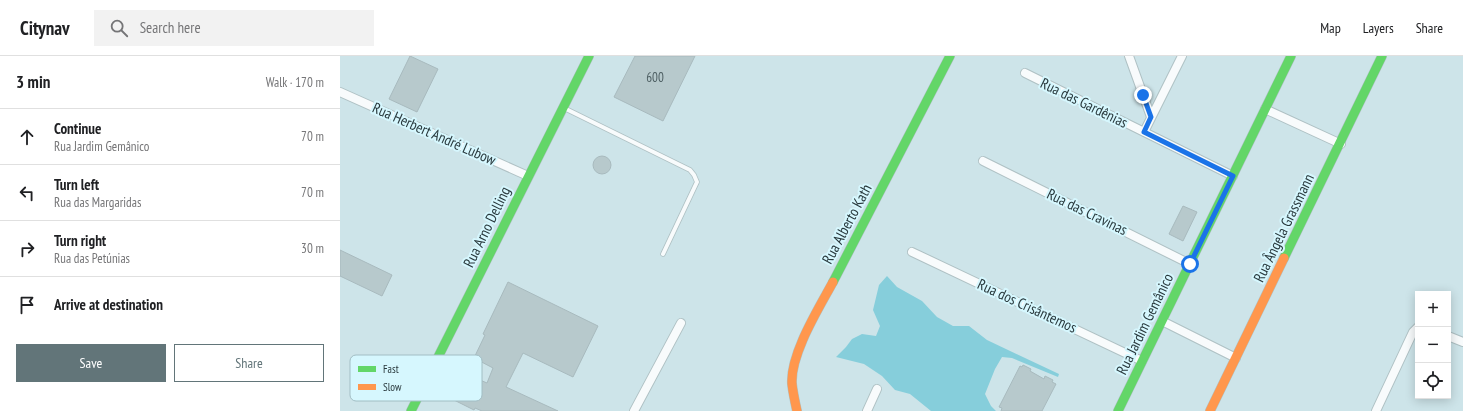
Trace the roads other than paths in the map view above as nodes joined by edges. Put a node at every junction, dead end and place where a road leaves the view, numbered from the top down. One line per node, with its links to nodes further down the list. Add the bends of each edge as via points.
1 (589, 56): 9 (street, Rua Arno Delling)
2 (950, 56): 32 (street, Rua Alberto Kath, via 803,342 794,363 792,383)
3 (1130, 56): 11 (street)
4 (1182, 56): 11 (street)
5 (1291, 56): 10 (street, Rua Jardim Gemânico)
6 (1382, 56): 13 (street, Rua Ângela Grassmann)
7 (1025, 73): 12 (street, Rua das Gardênias)
8 (340, 92): 15 (street, Rua Herbert André Lubow)
9 (563, 108): 15 (street, Rua Arno Delling); 18 (lane, via 690,170 694,175 697,182)
10 (1265, 109): 13 (street); 16 (street, Rua Jardim Gemânico)
11 (1151, 117): 12 (street)
12 (1144, 132): 16 (street, Rua das Gardênias)
13 (1340, 144): 26 (street, Rua Ângela Grassmann)
14 (983, 161): 19 (street, Rua das Cravinas)
15 (528, 176): 25 (street, Rua Arno Delling)
16 (1233, 176): 19 (street, Rua Jardim Gemânico)
17 (912, 252): 27 (street, Rua dos Crisântemos)
18 (663, 254)
19 (1190, 264): 20 (street, Rua Jardim Gemânico)
20 (1162, 321): 26 (street); 27 (street, Rua Jardim Gemânico)
21 (681, 323): 31 (street)
22 (1415, 330): 36 (street)
23 (1451, 337): 24 (street)
24 (1463, 342)
25 (440, 355)
26 (1236, 358): 35 (street, Rua Ângela Grassmann)
27 (1142, 361): 34 (street, Rua Jardim Gemânico)
28 (877, 389): 33 (street)
29 (417, 401): 30 (street, Rua Arno Delling)
30 (412, 411)
31 (634, 411)
32 (797, 411)
33 (867, 411)
34 (1118, 411)
35 (1210, 411)
36 (1376, 411)

